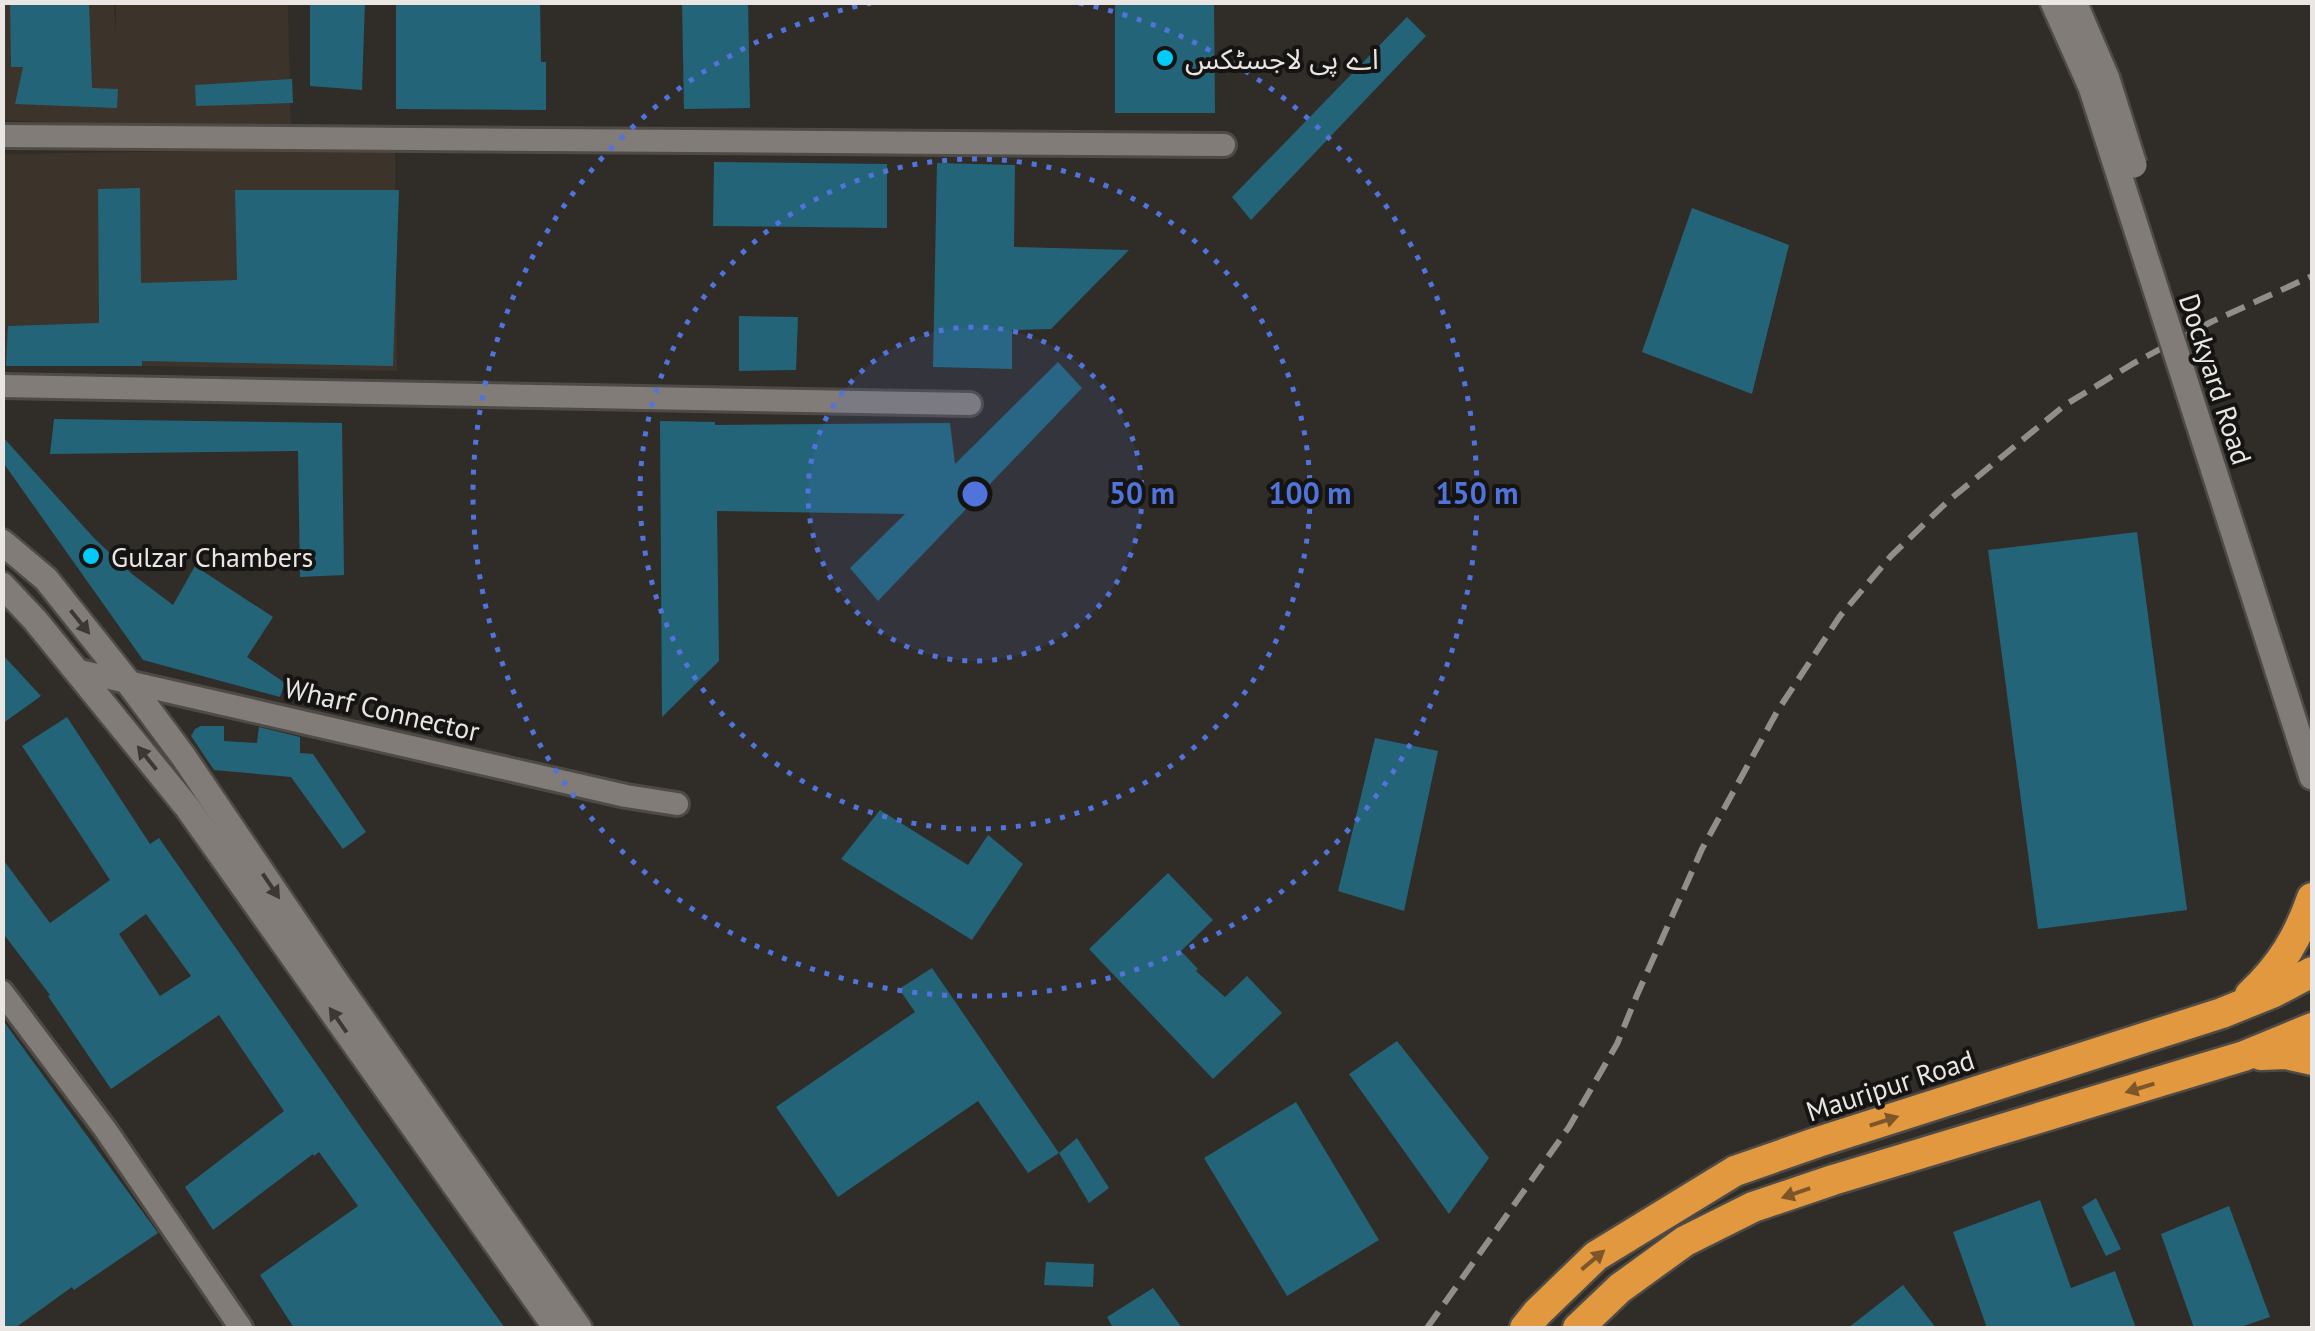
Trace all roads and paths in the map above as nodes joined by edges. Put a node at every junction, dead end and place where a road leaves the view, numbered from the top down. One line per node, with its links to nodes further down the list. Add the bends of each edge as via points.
1 (2053, 2): 13 (street, Dockyard Road, bridge, via 2091,87)
2 (2074, 2): 13 (street, Dockyard Road, bridge, via 2107,79)
3 (2, 136): 4 (street)
4 (1224, 145)
5 (2, 386): 6 (street)
6 (970, 404)
7 (9, 546): 8 (street)
8 (46, 579): 10 (street); 12 (street, one-way to 12)
9 (2, 585): 10 (street)
10 (22, 604): 11 (street)
11 (75, 670): 12 (street, Wharf Connector); 24 (street, one-way to 11, via 187,807)
12 (128, 682): 15 (street, Wharf Connector); 25 (street, one-way to 25)
13 (2308, 738): 14 (street, Dockyard Road)
14 (2312, 778)
15 (677, 804)
16 (2312, 898): 19 (highway, via 2279,964 2252,994)
17 (2312, 972): 19 (highway, Mauripur Road)
18 (2, 992): 23 (street)
19 (2216, 1015): 26 (highway, Mauripur Road, one-way to 19, via 1596,1256 1735,1171)
20 (2312, 1028): 21 (highway)
21 (2238, 1058): 22 (highway, via 2286,1054); 27 (highway, one-way to 27, via 1754,1207 1685,1241)
22 (2312, 1060)
23 (241, 1328)
24 (556, 1328)
25 (579, 1328)
26 (1524, 1328)
27 (1578, 1328)

